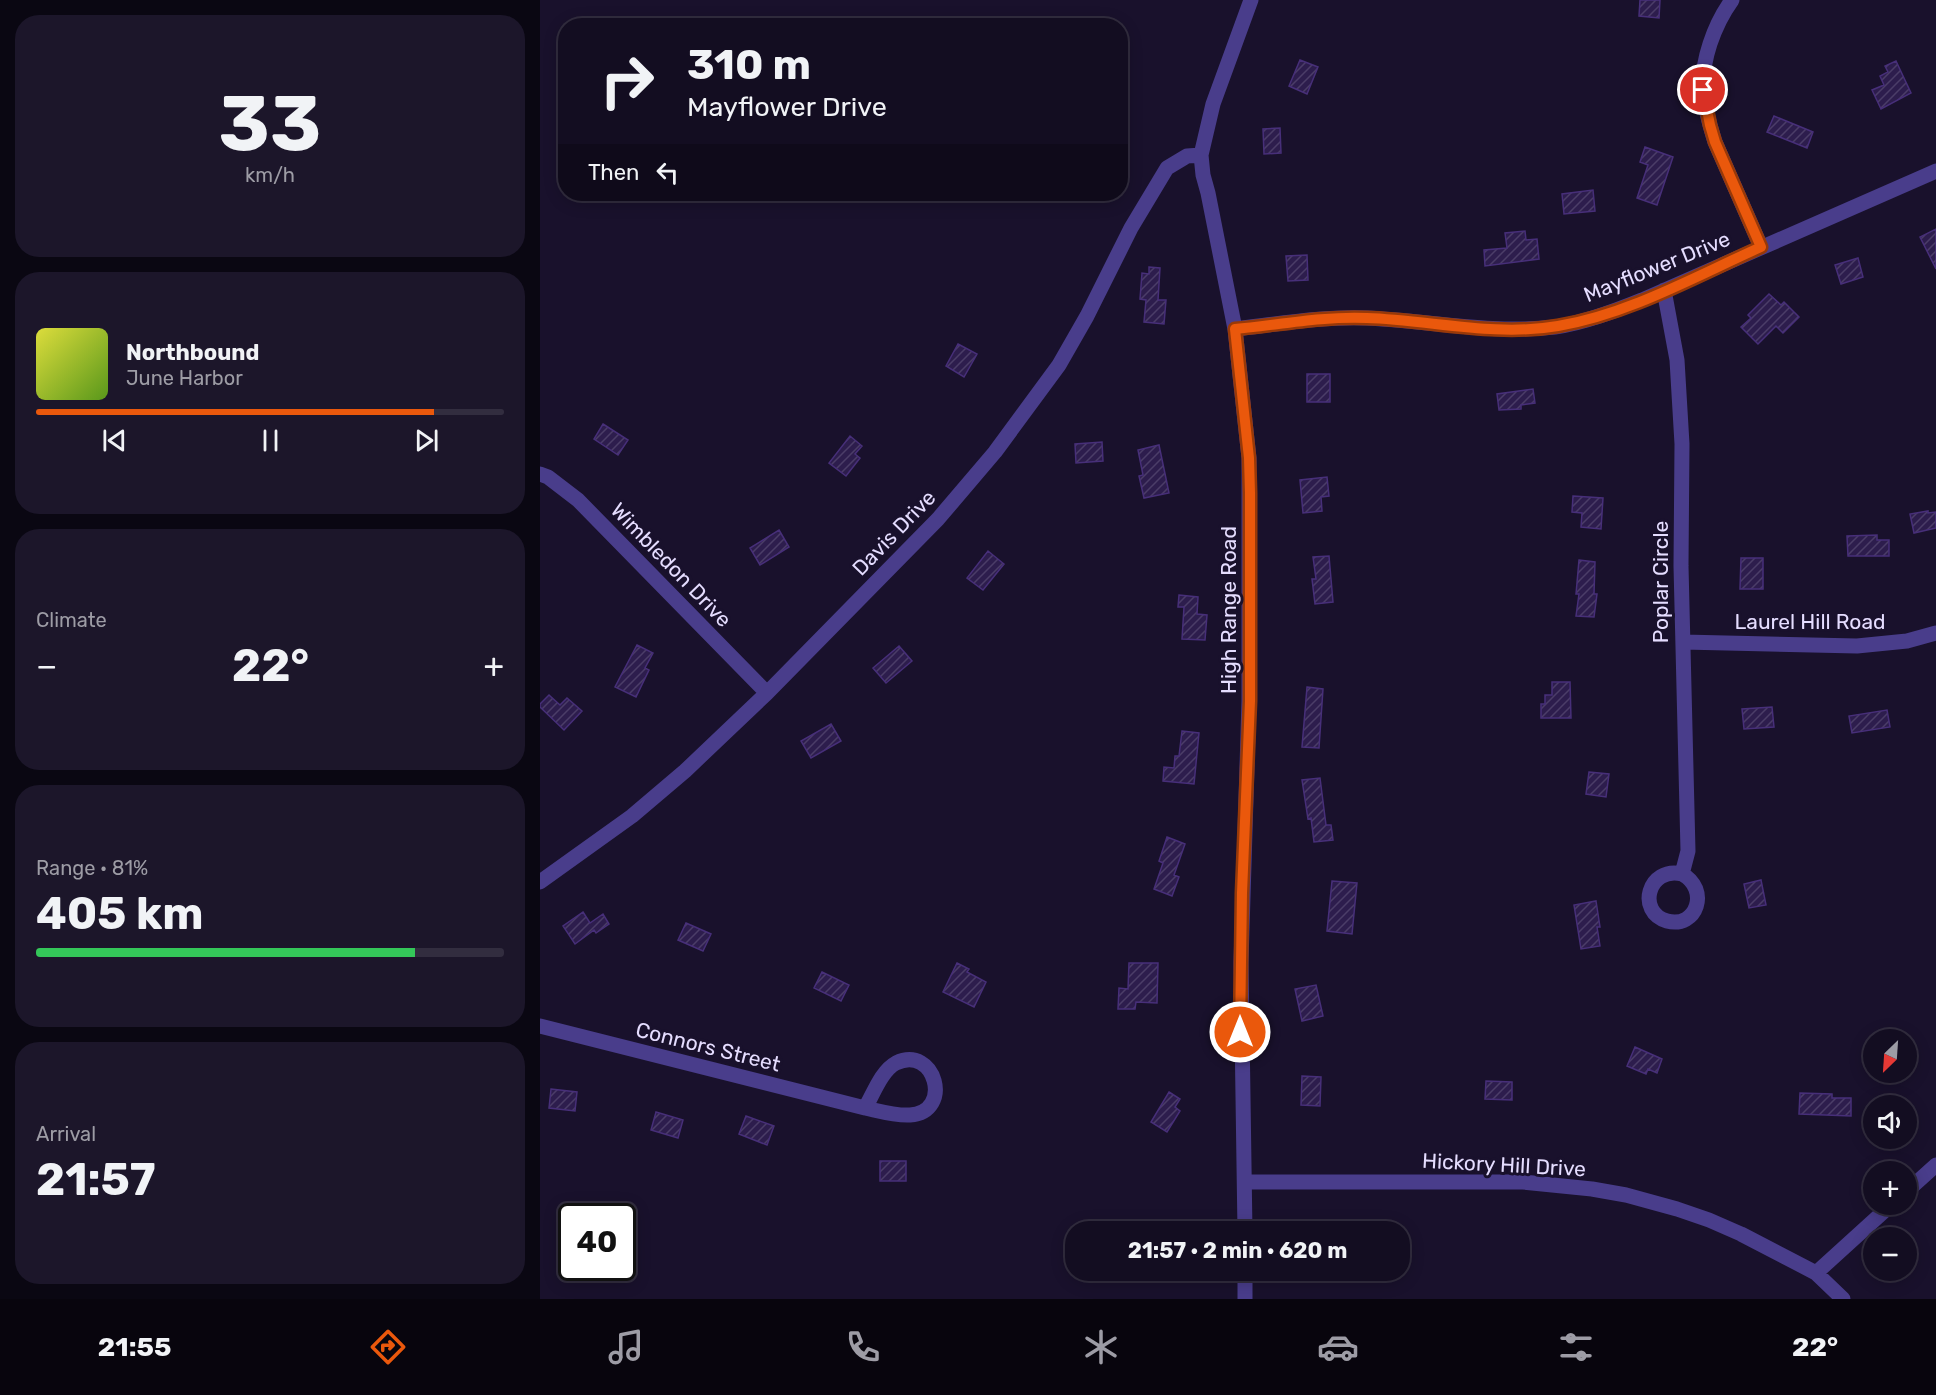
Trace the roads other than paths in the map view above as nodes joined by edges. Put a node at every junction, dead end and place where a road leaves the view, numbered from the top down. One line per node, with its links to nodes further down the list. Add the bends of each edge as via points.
1 (1251, 0): 3 (street, High Range Road, via 1213,104)
2 (1732, 0): 5 (street, via 1713,36 1703,90 1715,142)
3 (1201, 155): 7 (street, High Range Road); 11 (street, Davis Drive, via 1187,156 1167,168 1059,364 996,452 938,519)
4 (1936, 171): 5 (street, Mayflower Drive)
5 (1761, 247): 6 (street, Mayflower Drive)
6 (1664, 290): 7 (street, Mayflower Drive, via 1609,313 1558,326 1470,328 1366,318); 10 (street, Poplar Circle, via 1677,360 1682,444)
7 (1235, 329): 17 (street, High Range Road, via 1250,493 1250,701 1240,1032)
8 (540, 474): 11 (street, Wimbledon Drive, via 578,500)
9 (1936, 633): 10 (street, Laurel Hill Road, via 1907,641 1857,646)
10 (1683, 642): 12 (street, Poplar Circle, via 1688,851)
11 (767, 693): 13 (street, Davis Drive, via 686,771 632,816)
12 (1682, 874)
13 (540, 882)
14 (540, 1026): 15 (street, Connors Street)
15 (865, 1108): 15 (street, Connors Street, via 896,1063 915,1061 934,1077 932,1102 919,1113)
16 (1936, 1165): 18 (street)
17 (1245, 1182): 20 (street, High Range Road); 21 (street, Hickory Hill Drive, via 1523,1182 1592,1189 1709,1220)
18 (1917, 1182)
19 (1880, 1215): 21 (street)
20 (1245, 1221)
21 (1816, 1273): 24 (street, Hickory Hill Drive)
22 (1245, 1281): 23 (street)
23 (1245, 1299)
24 (1844, 1299)

